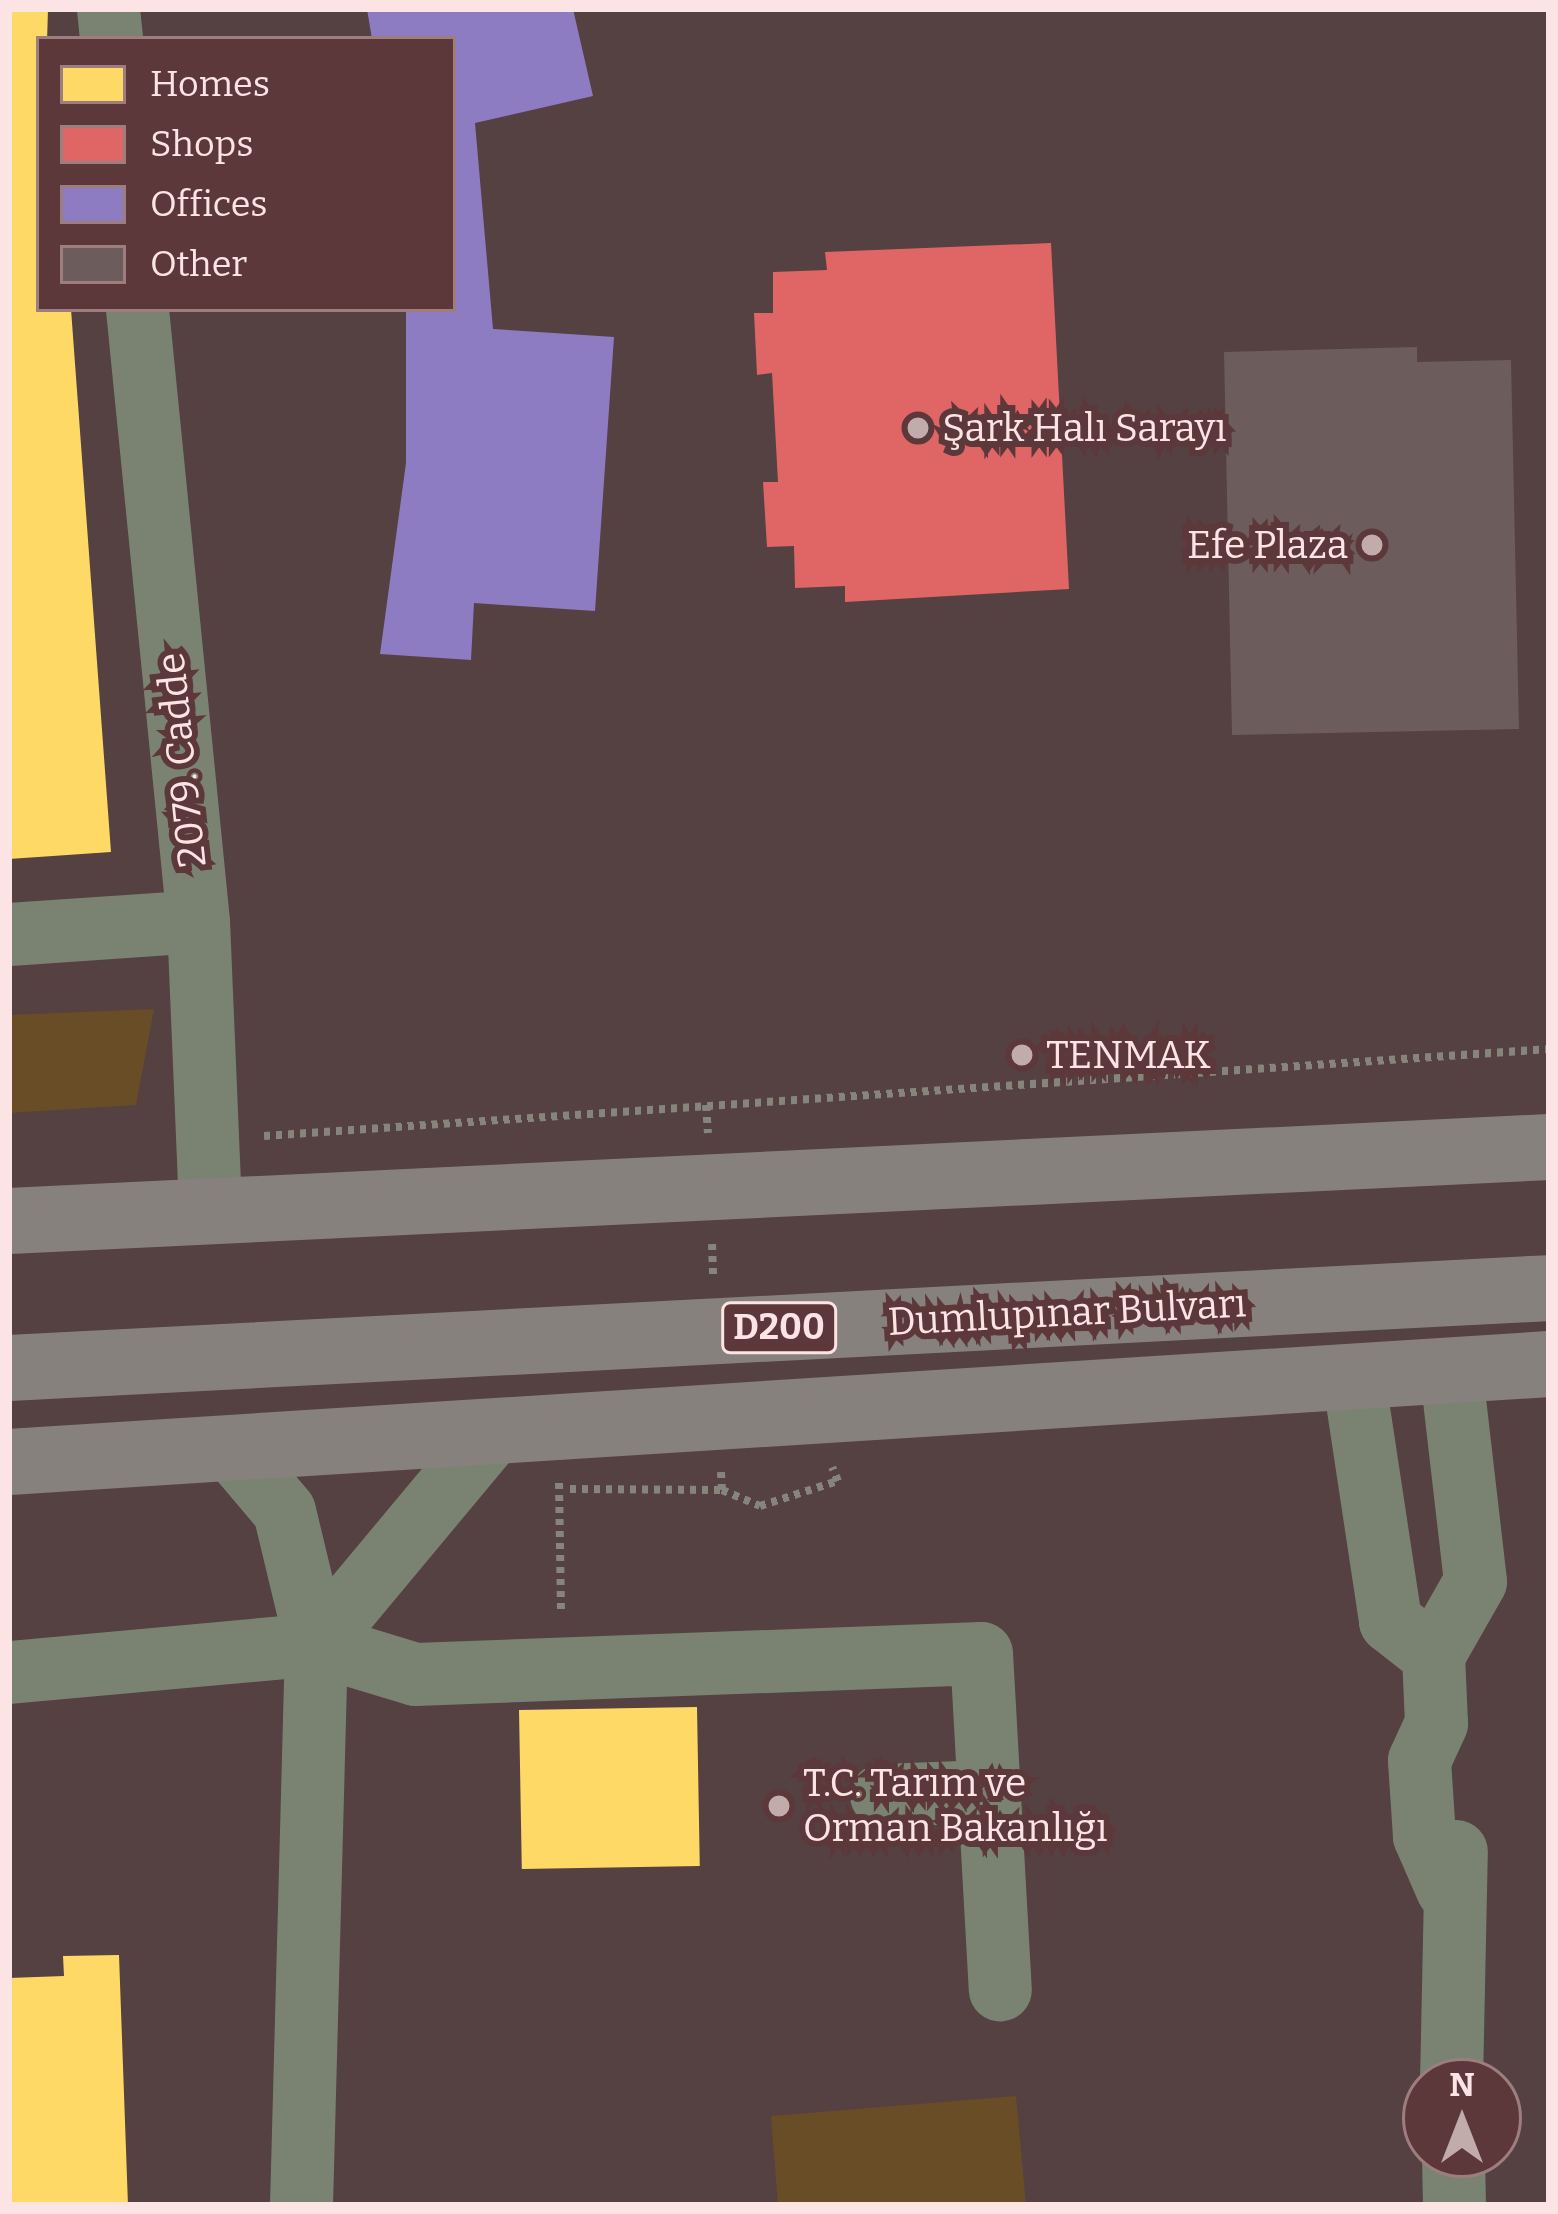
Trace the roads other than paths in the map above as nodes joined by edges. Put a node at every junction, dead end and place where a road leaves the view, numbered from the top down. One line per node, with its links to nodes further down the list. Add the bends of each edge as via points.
1 (137, 312): 2 (street, 2079. Cadde)
2 (198, 922): 3 (street); 5 (street, 2079. Cadde)
3 (9, 934)
4 (1549, 1147): 5 (highway)
5 (210, 1211): 6 (highway)
6 (9, 1221)
7 (1549, 1288): 9 (highway, Dumlupınar Bulvarı / D200)
8 (1549, 1364): 10 (highway)
9 (9, 1368)
10 (1451, 1374): 11 (highway); 16 (street, via 1475,1581)
11 (1354, 1382): 12 (highway); 16 (street, via 1390,1621)
12 (487, 1438): 13 (highway); 15 (street)
13 (234, 1451): 14 (highway); 15 (street, via 284,1510)
14 (9, 1462)
15 (316, 1644): 17 (street); 18 (street, via 415,1675 981,1653); 22 (street)
16 (1433, 1655): 21 (street, via 1436,1723 1457,1760 1460,1830 1447,1889)
17 (9, 1672)
18 (988, 1791): 19 (street); 20 (street)
19 (881, 1795)
20 (1000, 1989)
21 (1451, 2058)
22 (301, 2205)

